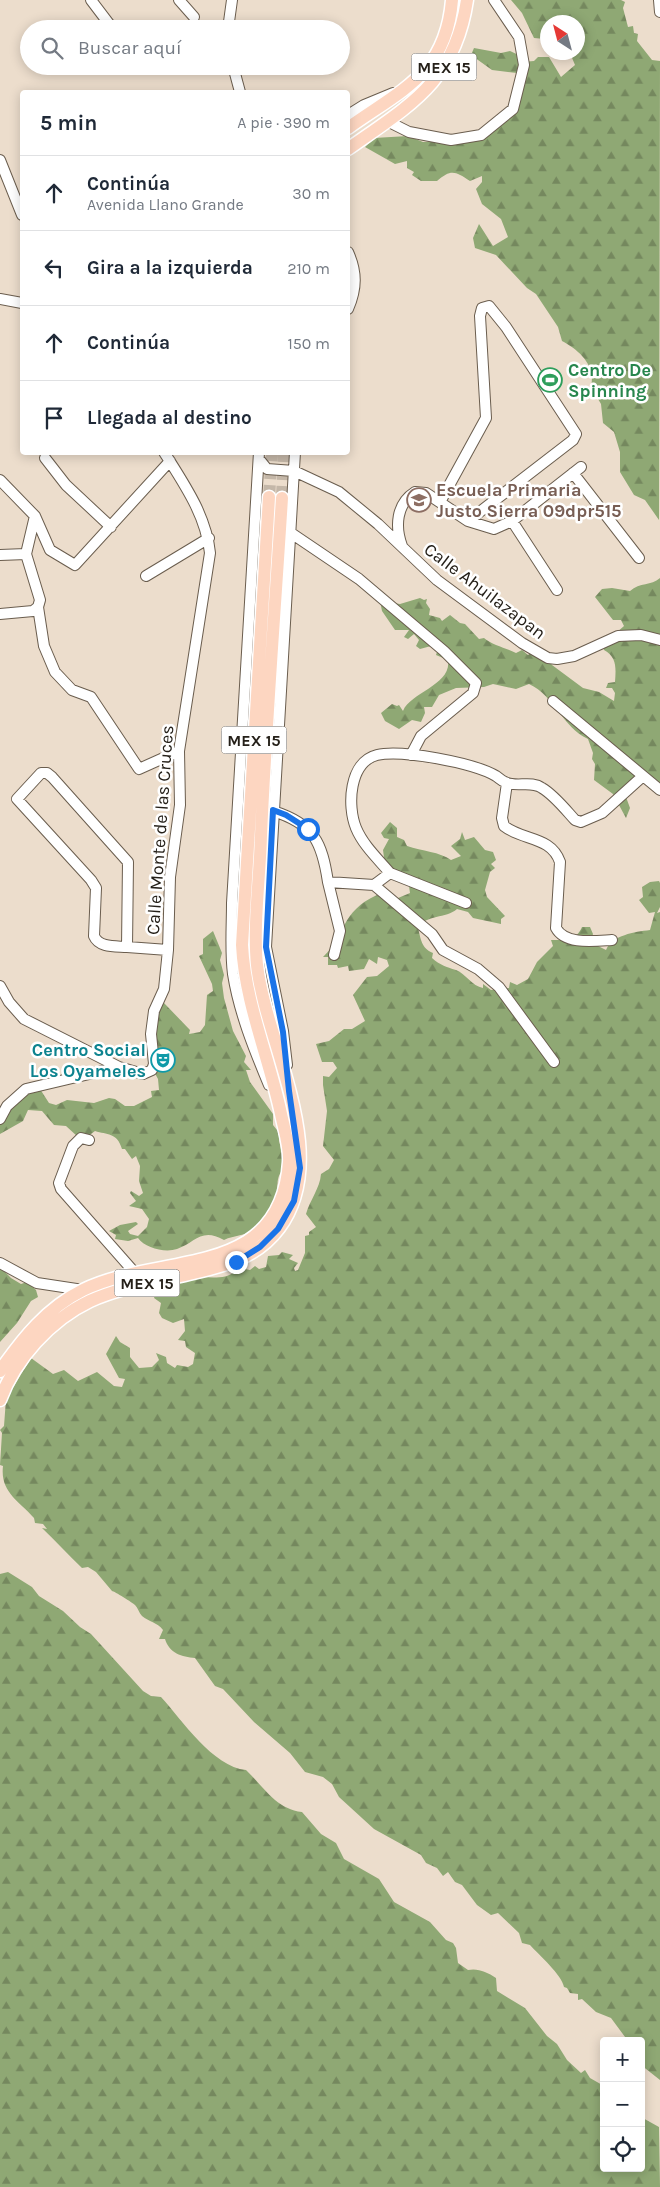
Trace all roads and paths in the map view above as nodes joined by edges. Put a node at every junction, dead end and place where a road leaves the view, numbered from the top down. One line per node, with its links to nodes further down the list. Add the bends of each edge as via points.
1 (91, 0): 10 (street)
2 (179, 0): 9 (street)
3 (232, 0): 11 (street)
4 (452, 0): 13 (main road, MEX 15, via 444,41 427,69)
5 (467, 0): 16 (main road, MEX 15, via 460,39 441,72 422,94)
6 (494, 0): 16 (street, via 519,38 524,65 513,109 481,135 451,140 409,132)
7 (659, 0): 8 (street)
8 (660, 12)
9 (194, 17)
10 (107, 20)
11 (229, 20)
12 (235, 75): 14 (street)
13 (408, 88): 15 (street); 17 (main road, MEX 15)
14 (239, 90)
15 (350, 114)
16 (387, 121): 18 (main road, MEX 15)
17 (350, 127)
18 (350, 148)
19 (0, 160): 20 (street)
20 (20, 210)
21 (350, 257): 24 (street, via 356,284)
22 (0, 299): 23 (street)
23 (20, 303)
24 (350, 303)
25 (295, 455): 29 (street)
26 (259, 456): 29 (street, via 267,469); 66 (street, via 232,947 233,973 244,1019)
27 (167, 457): 35 (street); 37 (street, Calle Monte de las Cruces, via 201,513)
28 (45, 458): 35 (street, via 66,485)
29 (294, 471): 36 (street); 38 (street, Calle Ahuilazapan, via 348,499)
30 (0, 480): 32 (street)
31 (440, 502): 33 (street); 33 (street, via 486,418 480,316 482,308 489,306 516,341 576,434 573,440); 38 (street, via 419,491 410,494 397,522)
32 (35, 516): 35 (street, via 50,550 75,564); 39 (street)
33 (468, 521): 34 (street, via 494,529)
34 (512, 521): 41 (street, via 577,470); 43 (street)
35 (110, 527)
36 (291, 533): 49 (street, via 359,579 444,651 476,683 473,693 422,736); 53 (street)
37 (209, 538): 42 (street); 48 (street, Calle Monte de las Cruces, via 209,567)
38 (402, 547): 46 (street, Calle Ahuilazapan, via 437,580 522,643 548,658 574,656 618,636 641,635)
39 (26, 554): 40 (street); 44 (street, via 40,600)
40 (0, 555)
41 (639, 558)
42 (146, 576)
43 (557, 590)
44 (38, 607): 45 (street, via 33,611); 48 (street, via 44,646 55,672 72,690 91,697 139,769)
45 (0, 614)
46 (660, 640)
47 (553, 701): 50 (street)
48 (178, 751): 60 (street, Calle Monte de las Cruces, via 180,805 170,877)
49 (412, 755): 51 (street, via 462,764 495,775); 54 (street, via 393,754 369,759 353,782 355,827)
50 (643, 776): 51 (street, via 602,813 581,822 575,820 543,788); 52 (street)
51 (507, 784): 58 (street, via 502,818 504,826 551,847 560,862 556,928 560,934 567,939)
52 (660, 790)
53 (273, 810): 55 (street, via 294,819 315,836); 65 (street, via 266,947 283,1032)
54 (390, 873): 56 (street); 57 (street)
55 (328, 882): 56 (street); 61 (street, via 340,931)
56 (374, 885): 63 (street, via 432,934 442,950 478,969 499,987)
57 (466, 903)
58 (612, 940)
59 (127, 947): 59 (street, via 102,945 97,941 94,936 96,888 17,799 41,773 52,777 125,855 128,862); 60 (street)
60 (168, 950): 64 (street, Calle Monte de las Cruces, via 164,989 154,1011 152,1070 144,1074)
61 (334, 955)
62 (0, 986): 64 (street, via 24,1020)
63 (554, 1062)
64 (119, 1067): 67 (street, via 26,1089 7,1106)
65 (289, 1091): 66 (main road, MEX 15, via 260,981 257,950 275,497 242,945 246,984); 73 (main road, MEX 15, via 300,1152 299,1178 287,1216 268,1240 236,1262 130,1287 86,1303 51,1328 34,1345 12,1373)
66 (280, 1111): 70 (main road, MEX 15, via 289,1161 285,1187 266,1225 232,1251)
67 (0, 1119)
68 (89, 1140): 70 (street, via 81,1138 75,1143 59,1184)
69 (0, 1262): 71 (street, via 37,1283)
70 (135, 1273): 71 (main road, MEX 15)
71 (83, 1290): 72 (main road, MEX 15, via 28,1332)
72 (0, 1370)
73 (0, 1400)

